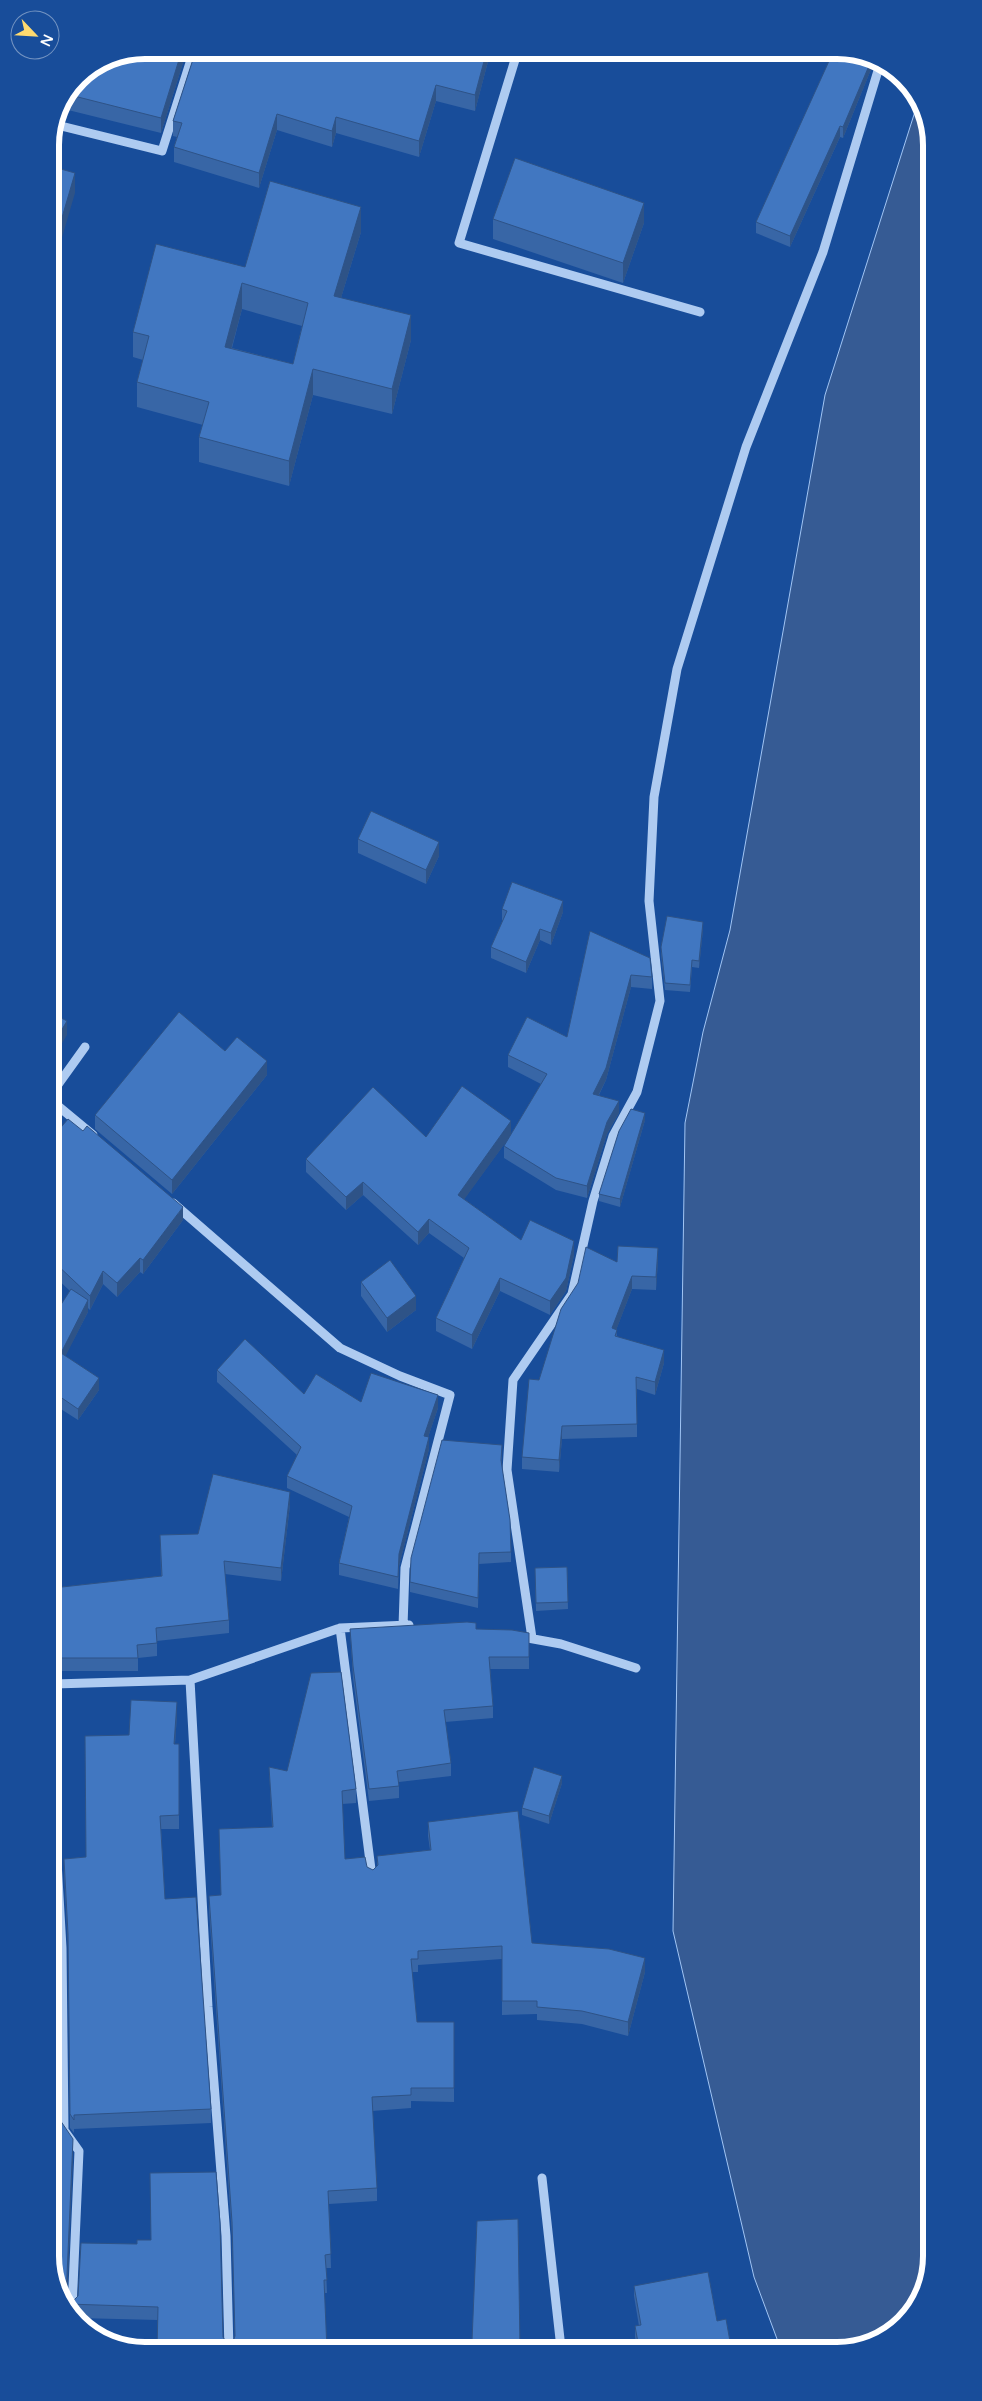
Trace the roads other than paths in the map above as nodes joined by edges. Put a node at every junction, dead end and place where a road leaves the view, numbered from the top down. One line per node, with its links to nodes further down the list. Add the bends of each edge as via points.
1 (191, 59): 4 (street, via 162,151)
2 (515, 59): 5 (street, via 459,243)
3 (878, 69): 14 (street, via 823,252 746,447 676,669 653,806 649,901 660,1001 637,1092 613,1136 593,1201 572,1294 513,1380 508,1470 527,1638 561,1644)
4 (61, 126)
5 (700, 312)
6 (85, 1047): 7 (street)
7 (59, 1083)
8 (59, 1107): 9 (street)
9 (98, 1139)
10 (166, 1197): 12 (street, via 340,1348 450,1395 405,1568)
11 (421, 1625): 12 (street)
12 (403, 1626): 13 (street)
13 (340, 1628): 15 (street); 17 (street)
14 (636, 1668)
15 (190, 1680): 16 (street); 21 (street, via 208,2007 226,2236)
16 (59, 1684)
17 (372, 1878)
18 (59, 1896): 20 (street, via 64,2130 79,2151)
19 (542, 2178): 22 (street)
20 (72, 2303)
21 (229, 2342)
22 (561, 2342)

